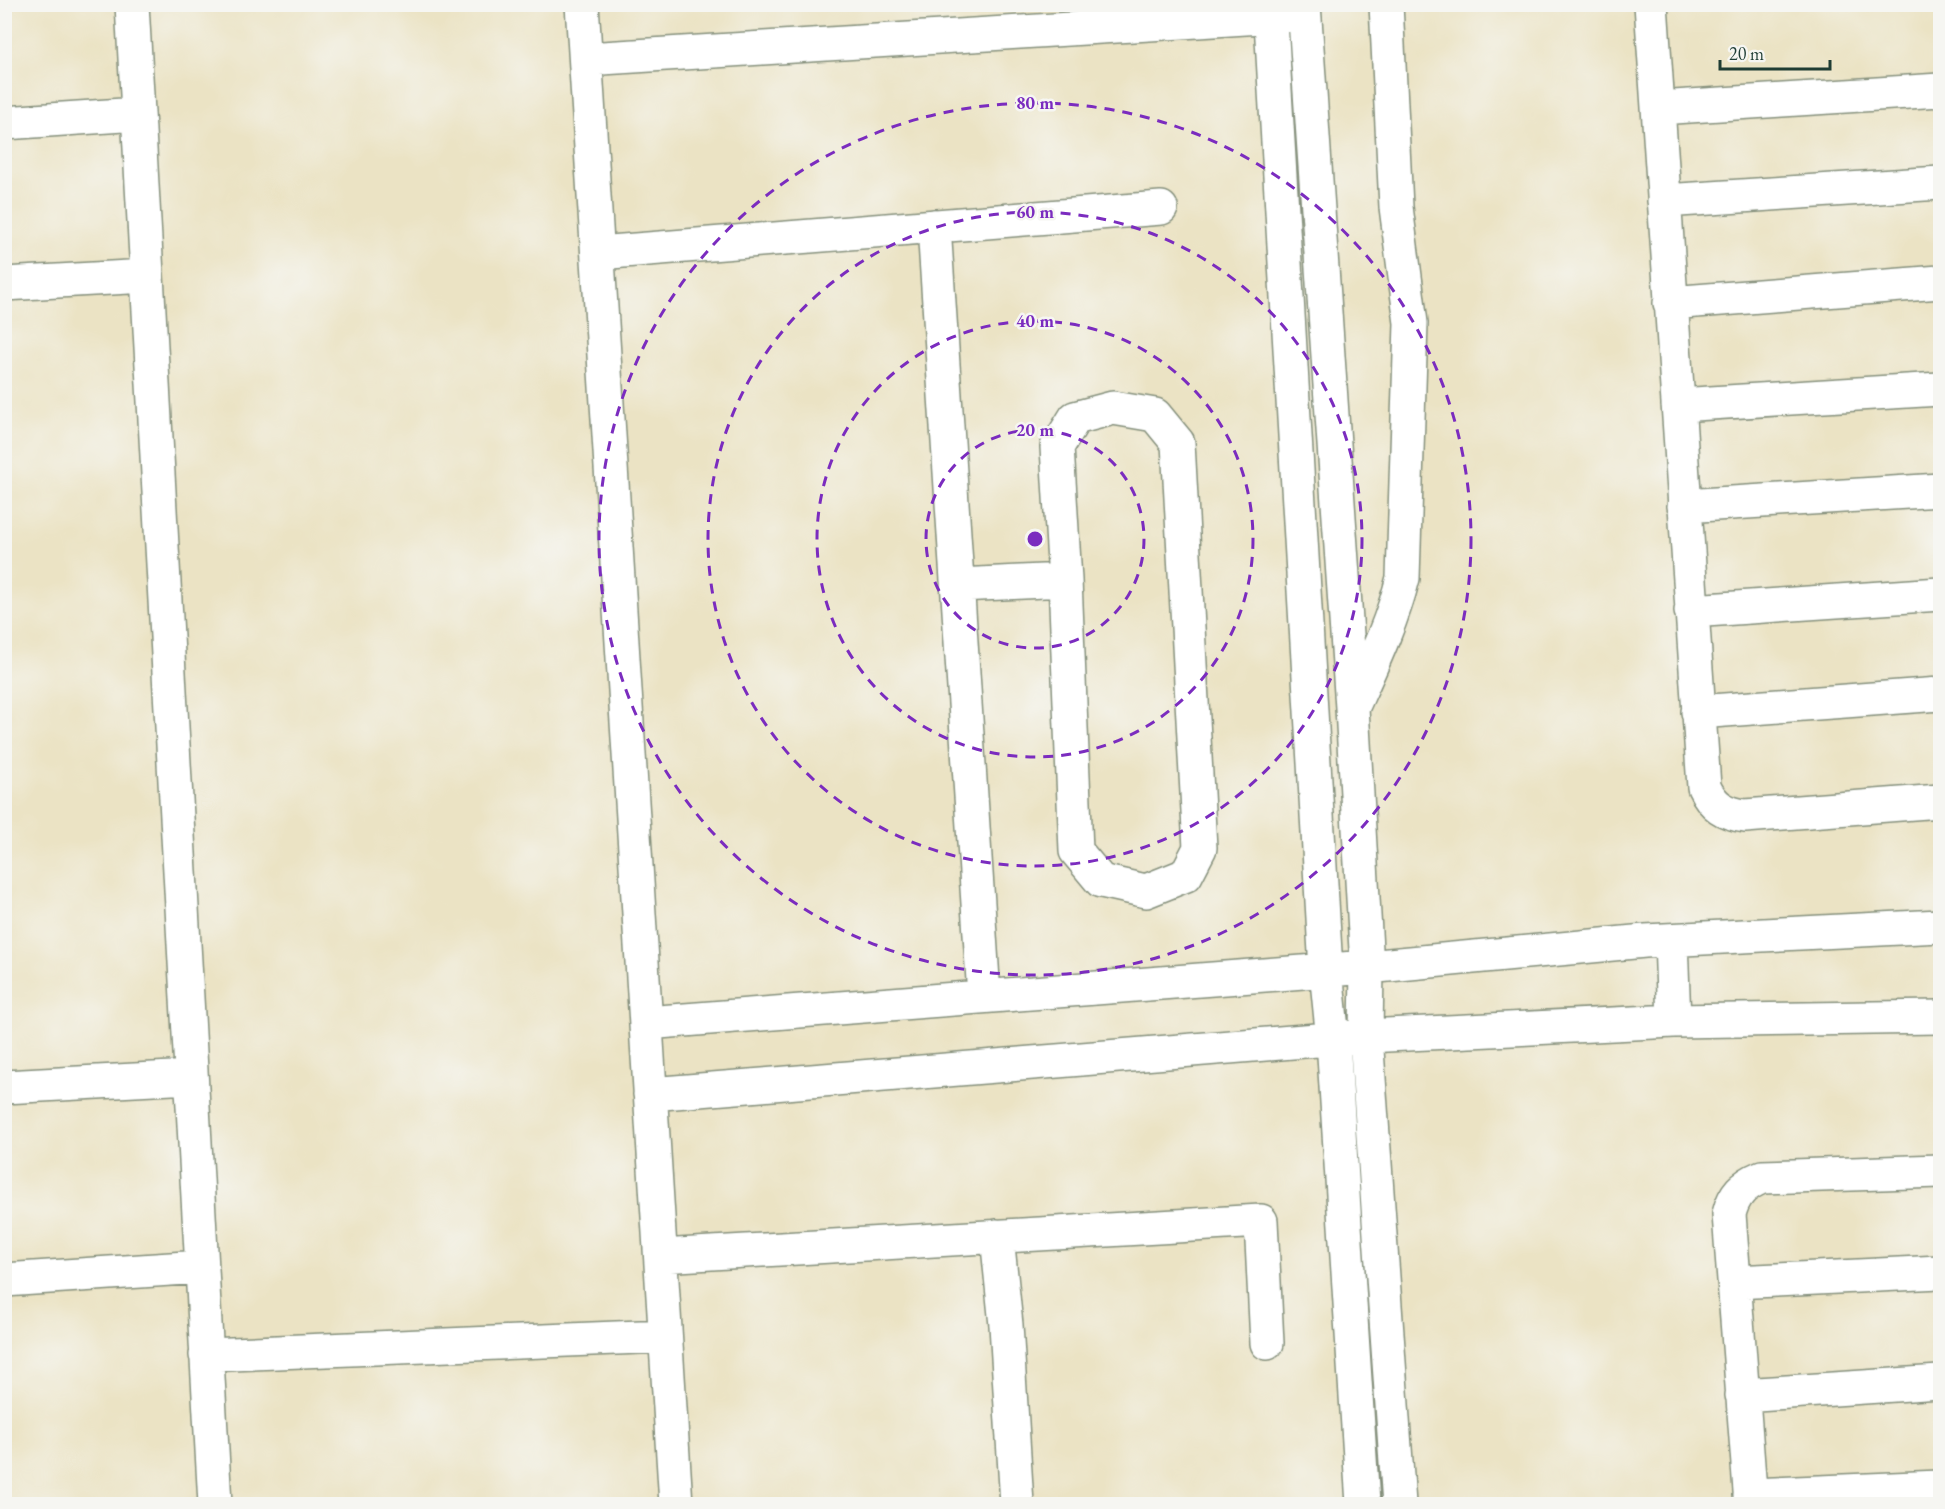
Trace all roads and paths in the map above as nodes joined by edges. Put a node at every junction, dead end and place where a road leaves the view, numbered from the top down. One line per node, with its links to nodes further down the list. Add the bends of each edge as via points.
1 (132, 4): 11 (lane)
2 (582, 4): 8 (lane)
3 (1386, 4): 31 (lane, via 1396,207 1411,323 1404,578 1385,634)
4 (1662, 4): 5 (lane)
5 (1651, 5): 10 (lane)
6 (1304, 9): 7 (lane); 31 (lane)
7 (1270, 11): 8 (lane); 37 (lane)
8 (586, 59): 17 (lane)
9 (1941, 90): 10 (lane)
10 (1658, 108): 14 (lane)
11 (138, 114): 12 (lane); 18 (lane)
12 (4, 123)
13 (1941, 183): 14 (lane)
14 (1664, 201): 21 (lane)
15 (1161, 208): 16 (lane)
16 (934, 226): 17 (lane); 27 (lane)
17 (598, 253): 41 (lane)
18 (147, 276): 20 (lane); 44 (lane)
19 (1941, 282): 21 (lane)
20 (4, 284)
21 (1670, 303): 23 (lane)
22 (1941, 389): 23 (lane)
23 (1678, 405): 25 (lane)
24 (1941, 490): 25 (lane)
25 (1684, 506): 29 (lane)
26 (1065, 579): 26 (lane, via 1057,447 1075,418 1113,408 1155,415 1179,443 1200,848 1186,875 1146,891 1101,881 1076,851); 27 (lane)
27 (958, 585): 38 (lane)
28 (1941, 594): 29 (lane)
29 (1691, 611): 32 (lane)
30 (1941, 694): 32 (lane)
31 (1352, 708): 36 (lane)
32 (1698, 712): 33 (lane, via 1704,787 1719,809 1731,814)
33 (1941, 801)
34 (1941, 926): 35 (lane)
35 (1671, 940): 36 (lane); 40 (lane)
36 (1367, 967): 37 (lane); 42 (lane)
37 (1326, 970): 38 (lane); 43 (lane)
38 (984, 996): 41 (lane)
39 (1941, 1017): 40 (lane)
40 (1674, 1021): 42 (lane)
41 (646, 1023): 46 (lane)
42 (1366, 1036): 43 (lane); 65 (lane)
43 (1333, 1040): 46 (lane); 64 (lane)
44 (191, 1077): 45 (lane); 50 (lane)
45 (4, 1087)
46 (650, 1094): 49 (lane)
47 (1941, 1171): 53 (lane, via 1762,1177 1750,1182 1739,1190 1729,1214)
48 (998, 1236): 49 (lane); 55 (lane, via 1261,1221); 63 (lane)
49 (661, 1256): 54 (lane)
50 (201, 1267): 52 (lane); 56 (lane)
51 (1941, 1272): 53 (lane)
52 (4, 1280)
53 (1734, 1282): 58 (lane)
54 (665, 1336): 56 (lane); 62 (lane)
55 (1267, 1343)
56 (207, 1355): 61 (lane)
57 (1941, 1382): 58 (lane)
58 (1743, 1395): 60 (lane)
59 (1941, 1487): 60 (lane)
60 (1750, 1500)
61 (215, 1504)
62 (676, 1504)
63 (1017, 1504)
64 (1363, 1504)
65 (1399, 1504)

